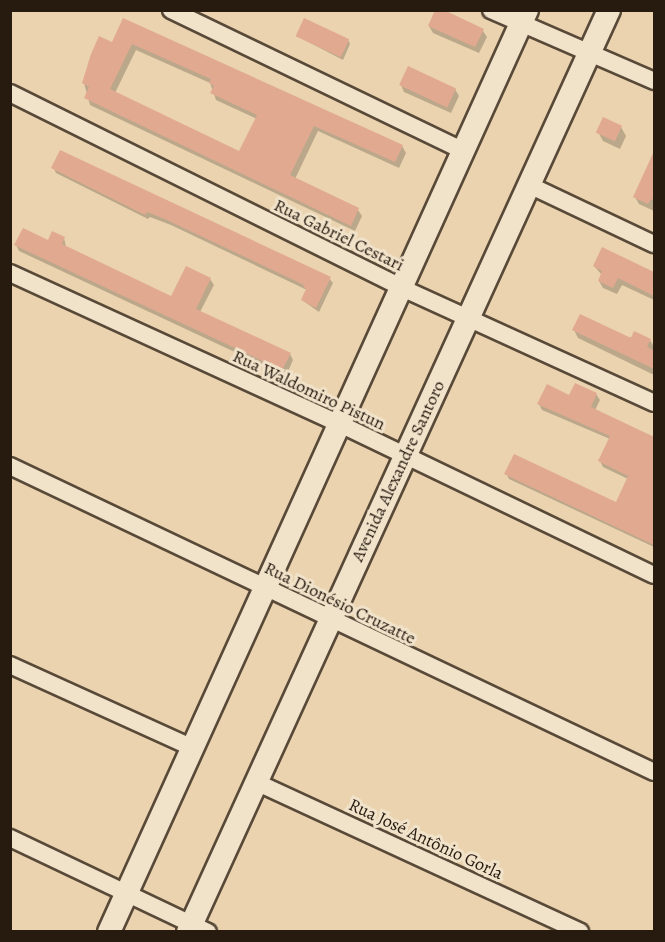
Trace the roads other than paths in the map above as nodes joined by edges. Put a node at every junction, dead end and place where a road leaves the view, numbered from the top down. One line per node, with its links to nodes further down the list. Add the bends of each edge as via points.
1 (171, 10): 8 (street)
2 (490, 10): 4 (street)
3 (609, 10): 5 (street, Avenida Alexandre Santoro)
4 (524, 18): 5 (street); 8 (street)
5 (590, 51): 6 (street); 9 (street, Avenida Alexandre Santoro)
6 (654, 81)
7 (10, 93): 12 (street, Rua Gabriel Cestari)
8 (464, 151): 12 (street)
9 (529, 185): 10 (street); 13 (street, Avenida Alexandre Santoro)
10 (654, 244)
11 (10, 273): 15 (street, Rua Waldomiro Pistun)
12 (402, 288): 13 (street, Rua Gabriel Cestari); 15 (street)
13 (469, 316): 14 (street, Rua Gabriel Cestari); 16 (street, Avenida Alexandre Santoro)
14 (654, 403)
15 (340, 424): 16 (street, Rua Waldomiro Pistun); 19 (street)
16 (404, 458): 18 (street, Rua Waldomiro Pistun); 20 (street, Avenida Alexandre Santoro)
17 (10, 466): 19 (street, Rua Dionésio Cruzatte)
18 (654, 575)
19 (265, 588): 20 (street, Rua Dionésio Cruzatte); 22 (street)
20 (330, 621): 23 (street, Rua Dionésio Cruzatte); 24 (street, Avenida Alexandre Santoro)
21 (10, 665): 22 (street)
22 (193, 748): 26 (street)
23 (654, 772)
24 (256, 782): 27 (street, Avenida Alexandre Santoro); 29 (street, Rua José Antônio Gorla)
25 (10, 838): 26 (street)
26 (127, 892): 27 (street); 28 (street)
27 (195, 929)
28 (109, 932)
29 (580, 932)

